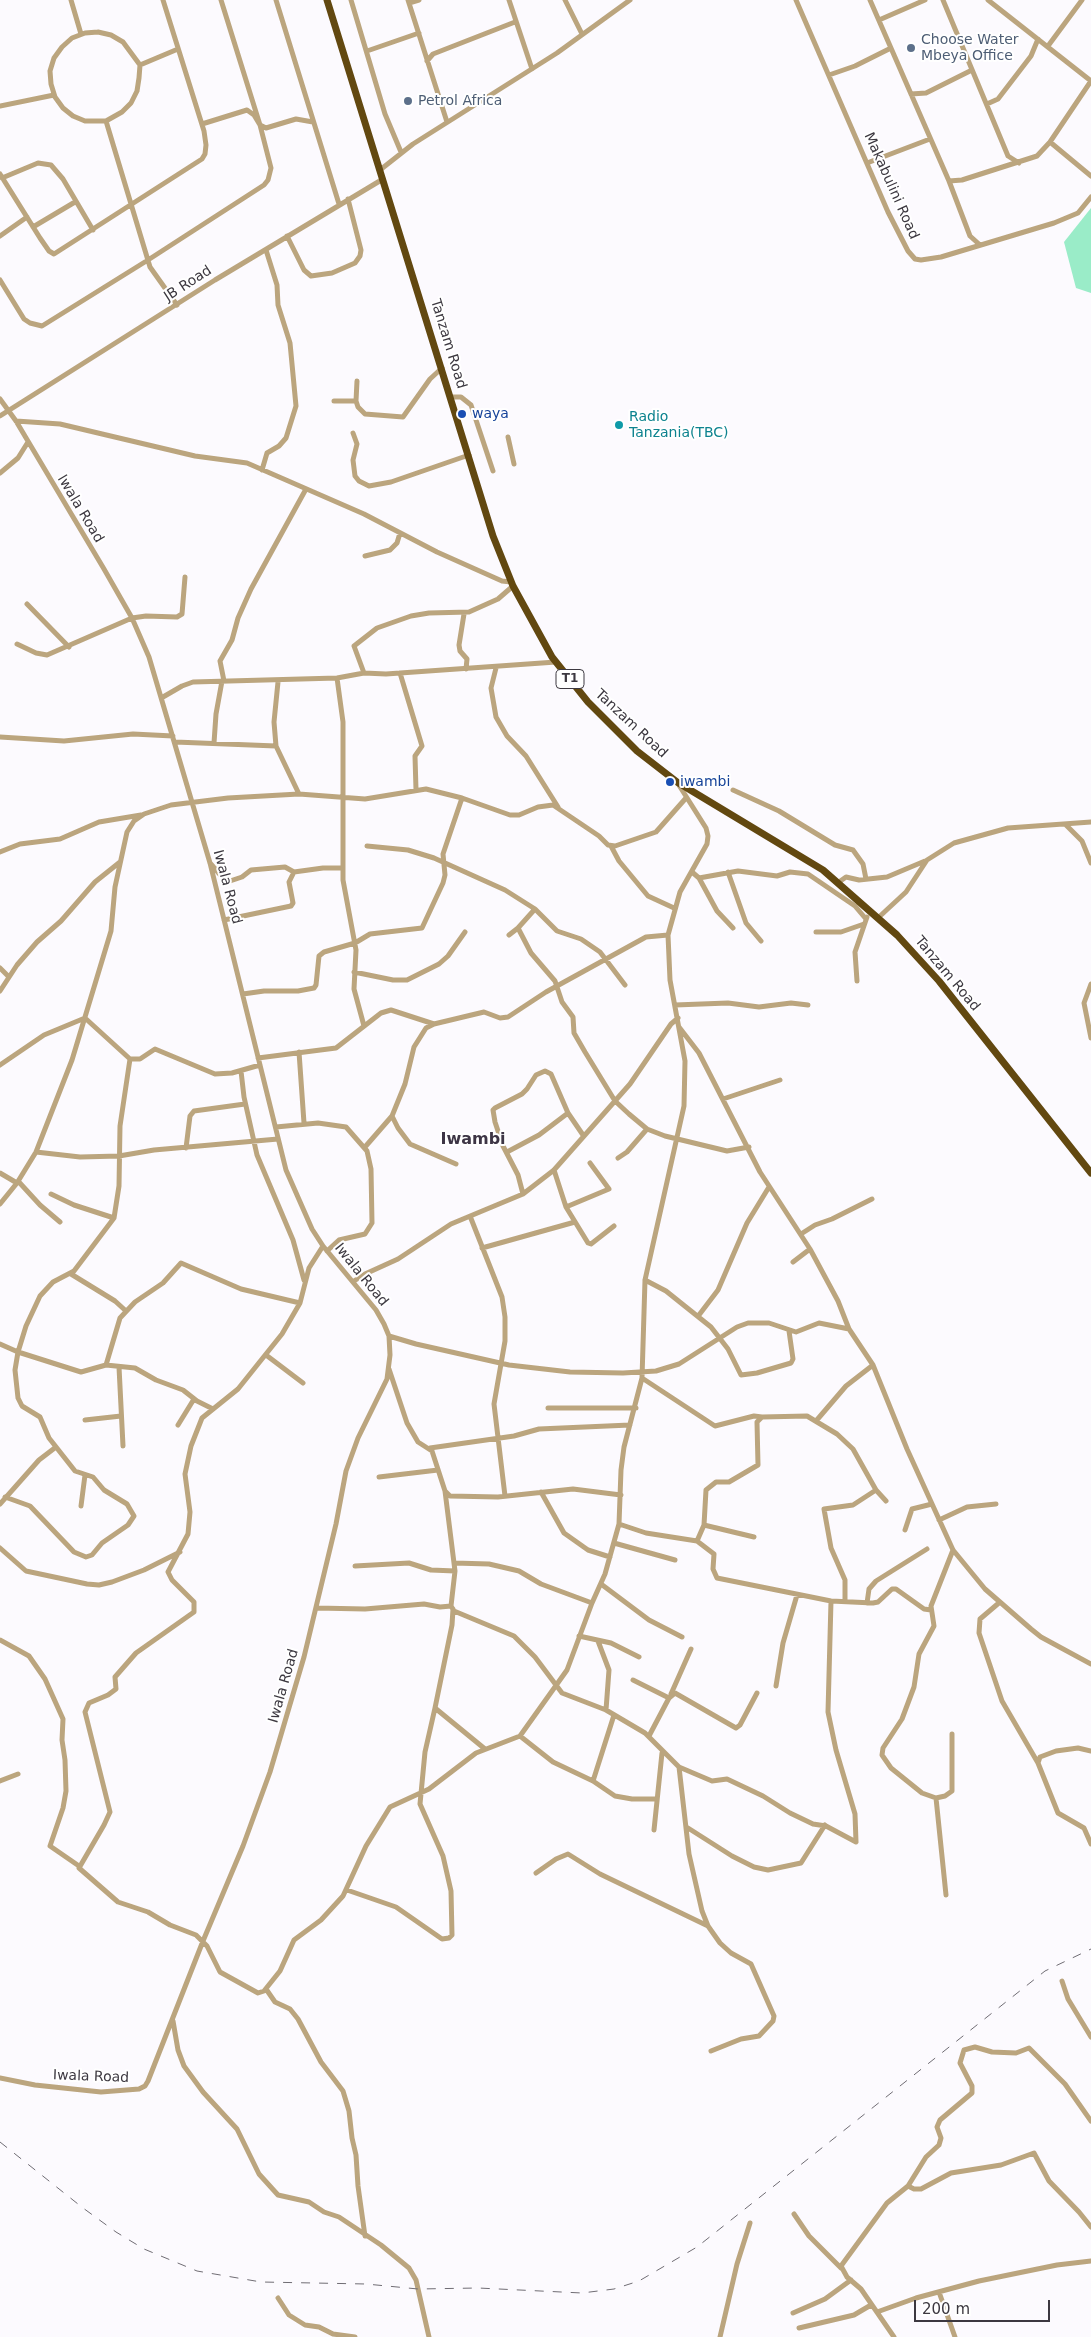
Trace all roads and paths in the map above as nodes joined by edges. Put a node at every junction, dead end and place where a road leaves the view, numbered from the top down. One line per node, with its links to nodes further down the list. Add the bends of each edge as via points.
1 (71, 0): 21 (street)
2 (164, 0): 26 (street)
3 (221, 0): 43 (street)
4 (276, 0): 39 (street)
5 (327, 0): 50 (highway, Tanzam Road / T1)
6 (351, 0): 27 (street)
7 (419, 0): 17 (street)
8 (508, 0): 19 (street)
9 (564, 0): 22 (street)
10 (630, 0): 22 (street)
11 (796, 0): 32 (street, Makabulini Road)
12 (870, 0): 18 (street)
13 (925, 0): 18 (street)
14 (943, 0): 31 (street)
15 (988, 0): 23 (street)
16 (1082, 0): 24 (street)
17 (408, 1): 20 (street)
18 (879, 20): 25 (street)
19 (515, 22): 28 (street, via 436,53); 30 (street)
20 (418, 33): 27 (street); 28 (street)
21 (82, 34): 29 (street, via 98,32 111,35 123,42); 34 (street, via 62,46 54,58 50,71)
22 (582, 34): 30 (street)
23 (1038, 39): 24 (street); 36 (street, via 1032,56 998,99)
24 (1048, 46): 33 (street)
25 (891, 48): 32 (street); 35 (street)
26 (178, 49): 29 (street); 42 (street)
27 (367, 51): 47 (street, via 388,123)
28 (427, 61): 40 (street)
29 (140, 65): 38 (street, via 137,91 131,102 122,112)
30 (532, 69): 40 (street)
31 (972, 70): 35 (street, via 926,93); 36 (street)
32 (829, 75): 48 (street, Makabulini Road)
33 (1091, 81): 46 (street)
34 (54, 94): 37 (street); 38 (street, via 73,116 85,121)
35 (912, 94): 45 (street)
36 (987, 104): 49 (street, via 1008,156)
37 (0, 106)
38 (106, 121): 59 (street)
39 (313, 122): 43 (street, via 296,119 268,128); 58 (street)
40 (447, 122): 47 (street)
41 (211, 123): 42 (street); 43 (street, via 247,110); 44 (street)
42 (202, 124): 44 (street)
43 (260, 125): 67 (street, via 271,168 271,176 264,185)
44 (204, 131): 59 (street, via 206,145 202,159)
45 (930, 139): 48 (street); 54 (street)
46 (1050, 142): 49 (street, via 1037,156); 52 (street)
47 (401, 152): 50 (street)
48 (868, 163): 65 (street, Makabulini Road, via 899,234 915,259 933,259)
49 (1020, 163): 54 (street)
50 (380, 170): 53 (highway, Tanzam Road / T1)
51 (1, 176): 57 (street, via 47,163 59,172); 60 (street)
52 (1091, 176)
53 (383, 179): 56 (street, JB Road); 70 (highway, Tanzam Road / T1)
54 (949, 181): 65 (street, via 970,236)
55 (1091, 197): 65 (street, Makabulini Road, via 1084,207 1069,217)
56 (348, 199): 58 (street, JB Road); 64 (street, via 361,250 355,263 332,273 311,276 304,270)
57 (75, 202): 61 (street); 62 (street)
58 (339, 204): 64 (street, JB Road)
59 (132, 205): 62 (street); 67 (street)
60 (27, 217): 61 (street); 63 (street)
61 (33, 227): 62 (street, via 52,254)
62 (93, 230)
63 (0, 236)
64 (287, 236): 66 (street, JB Road)
65 (980, 245)
66 (266, 250): 69 (street, JB Road); 84 (street, via 290,343 296,406 286,438 267,453)
67 (148, 260): 68 (street, via 42,326 24,319); 69 (street)
68 (0, 280)
69 (177, 305): 76 (street, JB Road)
70 (442, 368): 72 (highway, Tanzam Road / T1); 74 (street, via 430,379 403,417 365,414)
71 (357, 381): 74 (street)
72 (452, 397): 82 (highway, Tanzam Road / T1); 85 (street, via 461,397 471,405)
73 (0, 399): 76 (street, Iwala Road)
74 (356, 401): 75 (street)
75 (334, 402)
76 (7, 411): 77 (street, JB Road); 78 (street, Iwala Road)
77 (0, 416)
78 (16, 421): 81 (street, Iwala Road); 84 (street, via 78,427 195,456 244,462)
79 (352, 433): 82 (street, via 357,444 354,476 369,486 391,482)
80 (508, 437): 83 (street)
81 (28, 442): 86 (street, via 18,458); 94 (street, Iwala Road)
82 (470, 455): 91 (highway, Tanzam Road / T1)
83 (514, 464)
84 (262, 470): 87 (street)
85 (493, 471)
86 (0, 473)
87 (306, 489): 88 (street); 103 (street, via 238,618 232,640 220,661)
88 (400, 533): 89 (street, via 390,550); 91 (street)
89 (365, 556)
90 (185, 577): 94 (street, via 180,616)
91 (512, 584): 93 (street, via 498,599); 97 (highway, Tanzam Road / T1)
92 (26, 604): 96 (street)
93 (464, 614): 99 (street, via 459,645 467,659); 100 (street, via 429,613 377,628 354,646)
94 (132, 618): 96 (street); 105 (street, Iwala Road)
95 (17, 644): 96 (street, via 42,655)
96 (70, 647)
97 (556, 662): 98 (street); 110 (highway, Tanzam Road / T1, via 621,736)
98 (496, 668): 99 (street); 118 (street, via 491,685 496,717 526,756)
99 (466, 669): 101 (street)
100 (364, 673): 101 (street); 102 (street)
101 (400, 673): 111 (street, via 422,743 415,756)
102 (337, 678): 104 (street); 116 (street, via 343,722)
103 (223, 681): 104 (street); 105 (street, via 193,682); 108 (street)
104 (278, 682): 109 (street, via 274,722)
105 (163, 697): 107 (street, Iwala Road)
106 (0, 737): 107 (street, via 72,741 133,734)
107 (174, 739): 108 (street); 117 (street, Iwala Road)
108 (214, 743): 109 (street)
109 (276, 746): 113 (street)
110 (677, 782): 115 (street); 136 (highway, Tanzam Road / T1, via 794,851)
111 (416, 790): 114 (street, via 426,789); 116 (street)
112 (733, 790): 135 (street, via 779,811 835,845 853,850 863,864)
113 (299, 794): 116 (street); 117 (street)
114 (462, 798): 118 (street, via 510,815 550,805); 126 (street)
115 (686, 798): 123 (street, via 656,832); 132 (street, via 708,836)
116 (343, 799): 130 (street)
117 (191, 802): 119 (street, via 157,808); 128 (street, Iwala Road)
118 (558, 808): 123 (street)
119 (144, 814): 124 (street, via 99,822 60,838 20,844); 127 (street, via 130,827)
120 (1091, 822): 121 (street)
121 (1066, 825): 125 (street, via 988,832 954,843); 129 (street, via 1082,841)
122 (367, 846): 126 (street, via 408,850)
123 (611, 846): 137 (street, via 648,896)
124 (0, 852)
125 (927, 860): 135 (street, via 896,874); 140 (street, via 906,892)
126 (443, 861): 138 (street, via 505,890); 150 (street, via 445,875 422,928 370,934)
127 (120, 862): 154 (street, via 95,882 61,921 37,942); 163 (street, via 111,931)
128 (210, 863): 131 (street, via 230,881 251,870 285,867); 141 (street, Iwala Road)
129 (1091, 863)
130 (343, 868): 131 (street); 150 (street)
131 (294, 872): 141 (street, via 289,882 291,906)
132 (692, 872): 134 (street); 137 (street)
133 (728, 872): 134 (street); 142 (street, via 777,876 790,872 808,874 855,906); 149 (street, via 746,923)
134 (699, 878): 144 (street, via 717,911)
135 (866, 879): 136 (street, via 846,877)
136 (839, 882): 139 (highway, Tanzam Road / T1)
137 (674, 908): 147 (street)
138 (535, 909): 143 (street); 151 (street, via 557,931 581,939)
139 (870, 910): 140 (highway, Tanzam Road / T1); 142 (street)
140 (879, 917): 199 (highway, Tanzam Road / T1, via 939,981)
141 (224, 920): 160 (street, Iwala Road)
142 (865, 922): 146 (street, via 841,932); 155 (street, via 855,952)
143 (518, 928): 148 (street); 158 (street, via 526,946)
144 (733, 928)
145 (466, 932): 153 (street, via 444,960 407,980)
146 (816, 932)
147 (668, 934): 151 (street, via 648,936); 161 (street, via 670,980)
148 (509, 935)
149 (761, 940)
150 (355, 943): 153 (street); 160 (street, via 320,954 316,987)
151 (606, 958): 157 (street); 158 (street)
152 (0, 968): 154 (street)
153 (354, 972): 166 (street, via 354,989)
154 (9, 977): 159 (street)
155 (856, 981)
156 (1091, 984): 168 (street, via 1084,1003)
157 (625, 985)
158 (557, 986): 165 (street, via 508,1017 500,1018 484,1012); 177 (street, via 562,1002 572,1016 576,1037)
159 (0, 991)
160 (243, 994): 170 (street, Iwala Road)
161 (675, 1005): 162 (street); 164 (street)
162 (808, 1005)
163 (84, 1018): 171 (street); 172 (street, via 44,1035); 191 (street, via 72,1060)
164 (678, 1018): 167 (street); 177 (street)
165 (434, 1024): 166 (street, via 391,1010 381,1013); 180 (street, via 426,1028 414,1047 405,1084)
166 (364, 1026): 169 (street, via 336,1048)
167 (679, 1027): 176 (street, via 699,1053); 186 (street, via 685,1061 685,1086)
168 (1091, 1038)
169 (299, 1052): 170 (street); 181 (street)
170 (258, 1058): 173 (street, Iwala Road)
171 (130, 1059): 174 (street, via 140,1059 157,1050 215,1074); 193 (street, via 123,1098)
172 (0, 1065)
173 (260, 1065): 174 (street); 182 (street, Iwala Road)
174 (241, 1071): 178 (street)
175 (780, 1080): 176 (street)
176 (723, 1099): 189 (street)
177 (616, 1100): 183 (street); 184 (street)
178 (245, 1104): 187 (street); 190 (street, via 194,1111 190,1116)
179 (568, 1113): 184 (street); 192 (street, via 539,1135); 192 (street, via 551,1074 540,1073 527,1089 493,1110)
180 (392, 1116): 188 (street); 196 (street, via 410,1144)
181 (304, 1123): 182 (street); 188 (street, via 346,1127)
182 (276, 1127): 185 (street, Iwala Road)
183 (647, 1129): 186 (street); 194 (street)
184 (582, 1135): 197 (street)
185 (278, 1139): 187 (street); 213 (street, Iwala Road, via 299,1202)
186 (676, 1139): 189 (street, via 727,1151); 218 (street)
187 (255, 1142): 190 (street); 220 (street, via 292,1240)
188 (365, 1147): 213 (street, via 371,1168 372,1223 365,1234 339,1240)
189 (749, 1147): 201 (street)
190 (186, 1148): 193 (street)
191 (36, 1152): 193 (street, via 80,1157); 200 (street)
192 (507, 1152): 203 (street)
193 (119, 1156): 208 (street)
194 (618, 1158)
195 (590, 1163): 206 (street, via 609,1189)
196 (456, 1164)
197 (554, 1170): 203 (street); 206 (street)
198 (0, 1173): 200 (street)
199 (1091, 1173)
200 (18, 1182): 205 (street); 209 (street)
201 (769, 1187): 212 (street); 223 (street, via 747,1223 718,1290)
202 (51, 1194): 208 (street)
203 (523, 1194): 207 (street)
204 (872, 1199): 212 (street)
205 (0, 1204)
206 (566, 1207): 210 (street)
207 (470, 1216): 214 (street); 219 (street, via 446,1226 398,1259)
208 (114, 1218): 217 (street)
209 (60, 1222)
210 (574, 1222): 211 (street, via 590,1244); 214 (street)
211 (614, 1226)
212 (801, 1234): 215 (street)
213 (325, 1248): 219 (street, Iwala Road); 220 (street, via 309,1268)
214 (482, 1248): 231 (street, via 504,1308 506,1329)
215 (810, 1249): 216 (street); 224 (street)
216 (792, 1262)
217 (71, 1274): 222 (street); 229 (street, via 53,1282 40,1296)
218 (645, 1280): 223 (street); 236 (street)
219 (354, 1281): 226 (street, Iwala Road, via 376,1310)
220 (304, 1284): 221 (street)
221 (300, 1303): 222 (street, via 241,1289 182,1263 163,1283); 230 (street)
222 (126, 1311): 232 (street, via 117,1325)
223 (699, 1315): 227 (street)
224 (849, 1329): 225 (street, via 824,1323); 233 (street)
225 (789, 1331): 227 (street, via 769,1323 748,1323); 227 (street, via 791,1363 744,1376 739,1373)
226 (389, 1336): 231 (street); 235 (street, Iwala Road)
227 (721, 1338): 236 (street, via 679,1364)
228 (0, 1344): 229 (street)
229 (18, 1352): 232 (street, via 81,1372); 251 (street, via 16,1370 20,1403 28,1412 40,1417)
230 (266, 1355): 238 (street); 242 (street, via 238,1389)
231 (501, 1363): 236 (street, via 570,1372); 249 (street, via 494,1404)
232 (106, 1365): 234 (street)
233 (873, 1365): 246 (street, via 846,1386); 264 (street)
234 (119, 1367): 239 (street, via 140,1370 183,1390); 243 (street)
235 (388, 1368): 252 (street, via 411,1430 418,1442); 290 (street, Iwala Road, via 387,1379 346,1471)
236 (642, 1372): 237 (street)
237 (642, 1378): 241 (street); 244 (street, via 715,1426)
238 (303, 1383)
239 (194, 1399): 242 (street); 247 (street)
240 (548, 1408): 241 (street)
241 (636, 1408): 248 (street)
242 (213, 1409): 277 (street, via 201,1422 185,1470 190,1519)
243 (121, 1416): 245 (street); 250 (street)
244 (762, 1417): 246 (street, via 801,1415); 269 (street, via 757,1422 758,1465 730,1482 719,1481 708,1488)
245 (85, 1420)
246 (816, 1421): 256 (street, via 848,1443)
247 (178, 1425)
248 (630, 1425): 249 (street, via 539,1429 514,1436); 259 (street, via 621,1470)
249 (498, 1436): 252 (street); 260 (street)
250 (123, 1446)
251 (56, 1447): 254 (street, via 75,1471); 261 (street, via 39,1460)
252 (430, 1448): 253 (street)
253 (438, 1470): 255 (street); 257 (street)
254 (85, 1475): 261 (street, via 93,1477 104,1490 127,1504 134,1516 128,1525 90,1556 74,1552 30,1506); 266 (street)
255 (379, 1477)
256 (876, 1490): 262 (street); 286 (street, via 853,1505 824,1509 831,1548 845,1580)
257 (445, 1491): 260 (street, via 455,1497); 280 (street)
258 (541, 1492): 259 (street, via 573,1489); 260 (street); 278 (street, via 564,1533 588,1550)
259 (621, 1495): 268 (street)
260 (505, 1496)
261 (5, 1497): 263 (street)
262 (886, 1501)
263 (0, 1504)
264 (932, 1504): 267 (street); 270 (street, via 912,1509)
265 (996, 1504): 267 (street, via 967,1507)
266 (81, 1506)
267 (939, 1520): 276 (street)
268 (618, 1524): 272 (street); 273 (street)
269 (704, 1525): 271 (street); 272 (street)
270 (905, 1530)
271 (754, 1537)
272 (697, 1541): 284 (street, via 714,1554 712,1570 717,1578)
273 (614, 1542): 278 (street); 279 (street)
274 (0, 1548): 277 (street, via 26,1571 87,1584 112,1582)
275 (927, 1548): 289 (street, via 876,1581 869,1589)
276 (954, 1550): 287 (street, via 985,1589); 292 (street)
277 (180, 1552): 326 (street, via 168,1574 194,1602 194,1612 136,1653 114,1677 116,1689 86,1706 87,1724 110,1812)
278 (610, 1557): 283 (street)
279 (675, 1560)
280 (454, 1562): 282 (street); 288 (street, via 489,1564 519,1571 544,1585)
281 (355, 1566): 282 (street, via 409,1563 431,1570)
282 (455, 1571): 291 (street)
283 (601, 1584): 288 (street); 294 (street, via 649,1620)
284 (797, 1594): 285 (street); 301 (street, via 783,1643)
285 (830, 1601): 286 (street); 322 (street, via 828,1712 838,1760 855,1814 856,1842)
286 (845, 1601): 289 (street)
287 (1000, 1602): 299 (street, via 1041,1638); 314 (street, via 980,1619 979,1633 1002,1701)
288 (592, 1603): 293 (street)
289 (867, 1603): 292 (street, via 878,1602 896,1589 924,1610)
290 (316, 1608): 291 (street, via 365,1609 424,1604); 331 (street, Iwala Road, via 270,1772)
291 (452, 1608): 302 (street, via 514,1636 535,1657); 305 (street, via 452,1625)
292 (931, 1610): 320 (street, via 934,1626 919,1654 914,1687 902,1719 882,1751 885,1761 909,1784 926,1796)
293 (578, 1636): 296 (street); 302 (street, via 567,1670)
294 (682, 1637)
295 (0, 1640): 326 (street, via 29,1656 63,1718 66,1791 50,1846)
296 (598, 1640): 298 (street); 306 (street, via 609,1670)
297 (691, 1649): 304 (street)
298 (639, 1657)
299 (1091, 1664)
300 (633, 1680): 304 (street)
301 (776, 1686)
302 (556, 1688): 306 (street, via 565,1695); 309 (street)
303 (758, 1693): 304 (street, via 736,1728 683,1696 675,1693)
304 (670, 1697): 310 (street)
305 (435, 1708): 311 (street); 319 (street, via 426,1746)
306 (606, 1710): 307 (street)
307 (614, 1715): 310 (street); 318 (street)
308 (952, 1734): 320 (street, via 952,1791)
309 (520, 1736): 311 (street); 318 (street, via 553,1762)
310 (649, 1736): 313 (street)
311 (484, 1749): 319 (street)
312 (1091, 1751): 314 (street, via 1078,1748 1056,1752 1040,1757)
313 (662, 1753): 315 (street); 321 (street)
314 (1038, 1763): 325 (street, via 1058,1813 1084,1828)
315 (679, 1767): 322 (street, via 712,1781 727,1780 810,1823); 323 (street)
316 (18, 1774): 317 (street)
317 (0, 1781)
318 (593, 1781): 321 (street, via 621,1798)
319 (421, 1793): 328 (street, via 390,1807 366,1846); 328 (street, via 420,1804 441,1850 451,1891 452,1936 442,1939 396,1907)
320 (936, 1798): 329 (street)
321 (656, 1799): 324 (street)
322 (824, 1826): 323 (street, via 801,1863 768,1870 732,1856)
323 (688, 1828): 330 (street, via 694,1880)
324 (654, 1830)
325 (1091, 1844)
326 (79, 1866): 331 (street, via 118,1902 148,1912)
327 (536, 1872): 330 (street, via 568,1854 600,1874)
328 (347, 1890): 333 (street, via 321,1920 294,1940 282,1968)
329 (946, 1895)
330 (708, 1926): 336 (street, via 731,1952 751,1964 774,2016 759,2036 741,2039)
331 (203, 1941): 333 (street, via 214,1964 223,1974 254,1992); 334 (street, Iwala Road)
332 (1062, 1981): 335 (street, via 1068,1999)
333 (266, 1989): 343 (street, via 274,2002 290,2009 298,2018 321,2062 343,2091 356,2155)
334 (173, 2021): 337 (street, Iwala Road, via 148,2081 139,2090 73,2090); 343 (street, via 184,2066 236,2129 251,2160 270,2187 281,2196 309,2202 339,2217)
335 (1091, 2036)
336 (711, 2051)
337 (0, 2078)
338 (1091, 2120): 339 (street, via 1065,2084 1029,2048 1016,2053 975,2047 966,2049 960,2063 973,2090 940,2120 937,2127 940,2143 926,2157)
339 (908, 2186): 342 (street, via 921,2189 951,2173 1001,2165 1034,2153 1045,2176); 345 (street, via 887,2203)
340 (794, 2214): 345 (street, via 809,2236)
341 (750, 2223): 355 (street)
342 (1091, 2227)
343 (365, 2236): 354 (street, via 381,2245 413,2273)
344 (1091, 2261): 347 (street, via 1031,2270)
345 (841, 2268): 346 (street)
346 (851, 2280): 349 (street); 350 (street, via 820,2302)
347 (939, 2292): 351 (street); 357 (street)
348 (278, 2298): 353 (street, via 287,2314 305,2325)
349 (871, 2305): 351 (street); 352 (street, via 854,2315)
350 (793, 2312)
351 (877, 2312): 356 (street)
352 (800, 2328)
353 (355, 2337)
354 (429, 2337)
355 (720, 2337)
356 (894, 2337)
357 (955, 2337)

